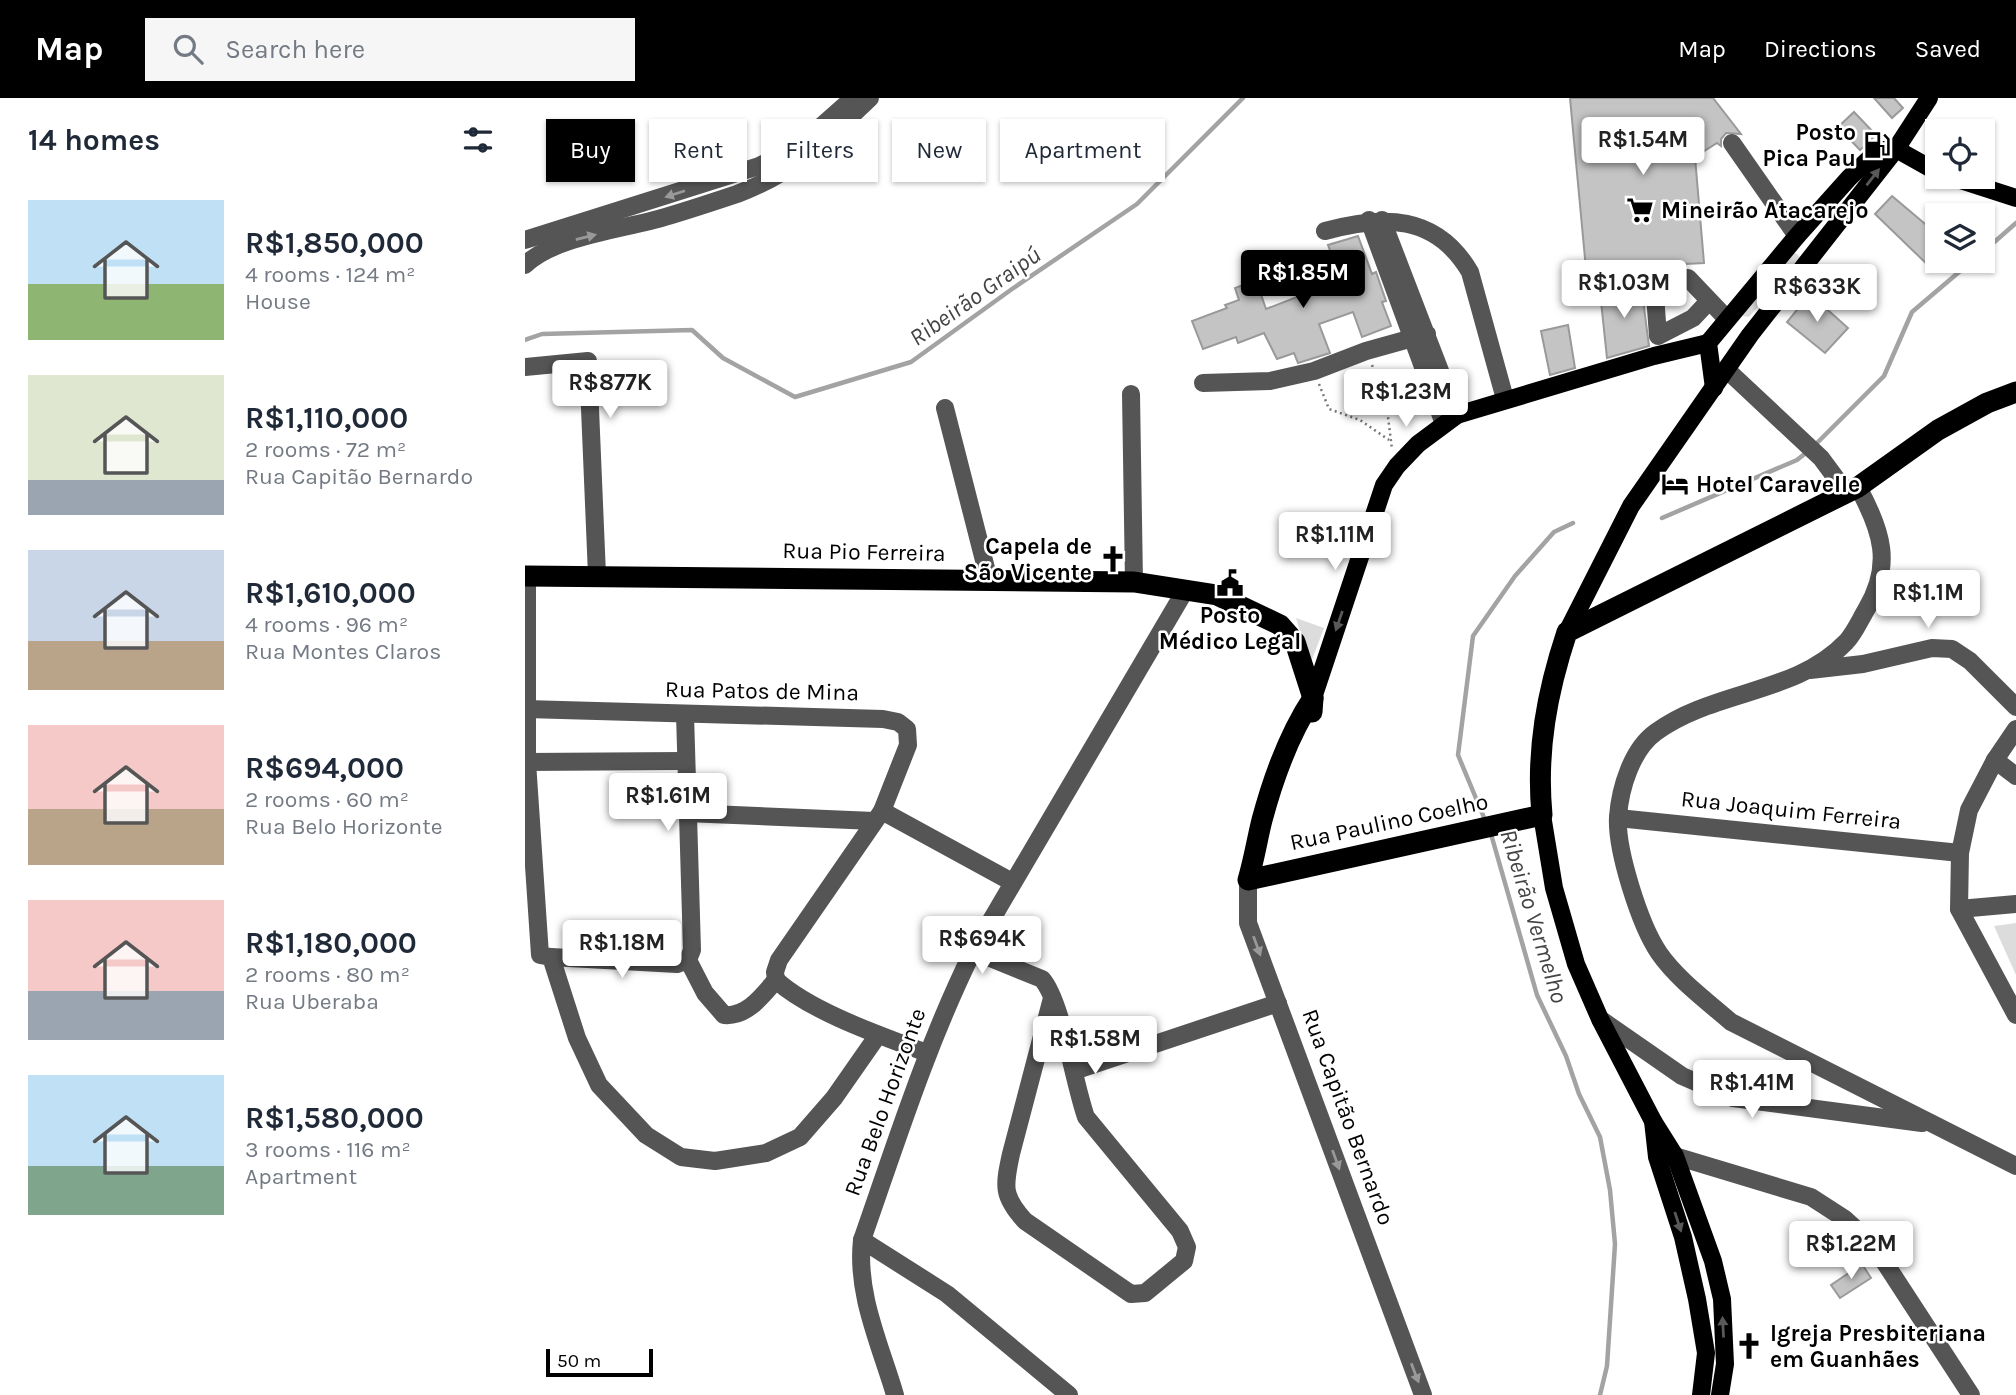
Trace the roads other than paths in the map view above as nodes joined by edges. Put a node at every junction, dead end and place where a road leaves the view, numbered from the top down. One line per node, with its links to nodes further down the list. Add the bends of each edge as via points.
1 (853, 98): 12 (street, one-way to 12, via 799,146 759,166)
2 (870, 98): 14 (street, one-way to 2, via 570,241 665,217 786,172)
3 (1929, 98): 5 (main road)
4 (1732, 144): 11 (street)
5 (1896, 149): 6 (main road); 11 (main road, via 1871,157); 13 (main road, one-way to 5)
6 (1925, 165)
7 (1988, 189): 8 (main road)
8 (2016, 198)
9 (1375, 220): 10 (street); 19 (street); 28 (street, via 1421,227 1460,255 1477,292)
10 (1325, 232)
11 (1797, 236): 13 (main road); 16 (main road)
12 (525, 240)
13 (1814, 253): 18 (main road)
14 (525, 265)
15 (1709, 301): 16 (street); 17 (street); 17 (street, via 1688,278 1654,281 1657,336)
16 (1727, 319): 18 (main road, via 1741,322); 20 (main road)
17 (1680, 327): 21 (street)
18 (1750, 335): 23 (main road)
19 (1420, 336): 24 (street, via 1270,381); 30 (street)
20 (1708, 344): 21 (main road, Rua Capitão Bernardo); 25 (main road)
21 (1689, 348): 28 (main road, Rua Capitão Bernardo)
22 (525, 367): 32 (street, via 588,361)
23 (1727, 370): 25 (main road); 31 (street)
24 (1203, 383)
25 (1713, 388): 37 (main road, via 1631,506)
26 (2016, 392): 31 (highway, via 1938,430)
27 (1131, 394): 35 (street)
28 (1505, 399): 30 (main road, Rua Capitão Bernardo)
29 (945, 408): 34 (street)
30 (1450, 420): 39 (main road, Rua Capitão Bernardo, one-way to 39, via 1418,444 1384,485)
31 (1853, 490): 37 (highway); 38 (street, via 1876,520 1882,558 1879,589 1847,642)
32 (597, 575): 33 (highway, Rua Pio Ferreira); 34 (highway, Rua Pio Ferreira)
33 (526, 576): 41 (street)
34 (989, 580): 35 (highway, Rua Pio Ferreira)
35 (1133, 582): 36 (highway, Rua Pio Ferreira)
36 (1186, 589): 39 (highway, Rua Pio Ferreira, via 1217,595 1280,625 1296,642); 54 (street, Rua Belo Horizonte)
37 (1567, 632): 49 (highway, via 1551,680 1540,746)
38 (1807, 670): 40 (street, via 1863,664 1932,648 1952,649); 51 (street, via 1692,712 1654,733 1625,781)
39 (1313, 698): 53 (highway, Rua Capitão Bernardo, via 1296,722 1262,821)
40 (2016, 707)
41 (526, 709): 42 (street, Rua Patos de Mina); 46 (street)
42 (685, 714): 45 (street); 50 (street, Rua Patos de Mina, via 898,722 907,729 908,745)
43 (2016, 729): 44 (street)
44 (1995, 760): 47 (street); 52 (street, via 1969,810)
45 (685, 761): 46 (street); 48 (street)
46 (526, 762): 58 (street)
47 (2016, 776)
48 (686, 813): 50 (street); 59 (street, via 692,950)
49 (1542, 815): 53 (highway, Rua Paulino Coelho); 64 (main road, via 1554,888 1576,964)
50 (878, 816): 54 (street); 60 (street, Rua Patos de Mina, via 779,960)
51 (1618, 818): 52 (street, Rua Joaquim Ferreira); 68 (street, via 1626,867 1658,952 1699,995 1731,1022)
52 (1960, 853): 56 (street)
53 (1248, 880): 62 (street, Rua Capitão Bernardo, one-way to 62, via 1248,923)
54 (1012, 882): 57 (street, Rua Belo Horizonte)
55 (2016, 904): 56 (street)
56 (1959, 909): 63 (street)
57 (973, 951): 61 (street, via 1042,979); 66 (street, Rua Belo Horizonte)
58 (539, 956): 59 (street, via 677,964); 65 (street, via 599,1085 646,1135 681,1157 715,1161 766,1153 800,1137)
59 (688, 960): 60 (street, via 705,993 724,1014 734,1016 757,1003)
60 (776, 980): 65 (street)
61 (1052, 998): 67 (street); 67 (street, via 1005,1193 1025,1221 1131,1294 1145,1293 1184,1261 1187,1247 1180,1231 1086,1117)
62 (1278, 1003): 67 (street); 74 (street, Rua Capitão Bernardo, one-way to 74)
63 (2016, 1015)
64 (1600, 1019): 68 (street, via 1682,1076 1733,1098); 69 (main road, via 1653,1121)
65 (878, 1035): 66 (street)
66 (927, 1053): 71 (street, Rua Belo Horizonte)
67 (1074, 1071)
68 (1939, 1125): 70 (street)
69 (1666, 1157): 75 (main road, one-way to 75, via 1706,1353); 76 (main road, one-way to 69, via 1725,1364 1722,1299 1709,1249); 77 (street, via 1811,1197 1845,1219 1874,1246)
70 (2016, 1166)
71 (862, 1240): 72 (street, Rua Belo Horizonte, via 862,1292); 73 (street, via 947,1294)
72 (895, 1395)
73 (1069, 1395)
74 (1423, 1395)
75 (1701, 1395)
76 (1720, 1395)
77 (1971, 1395)

